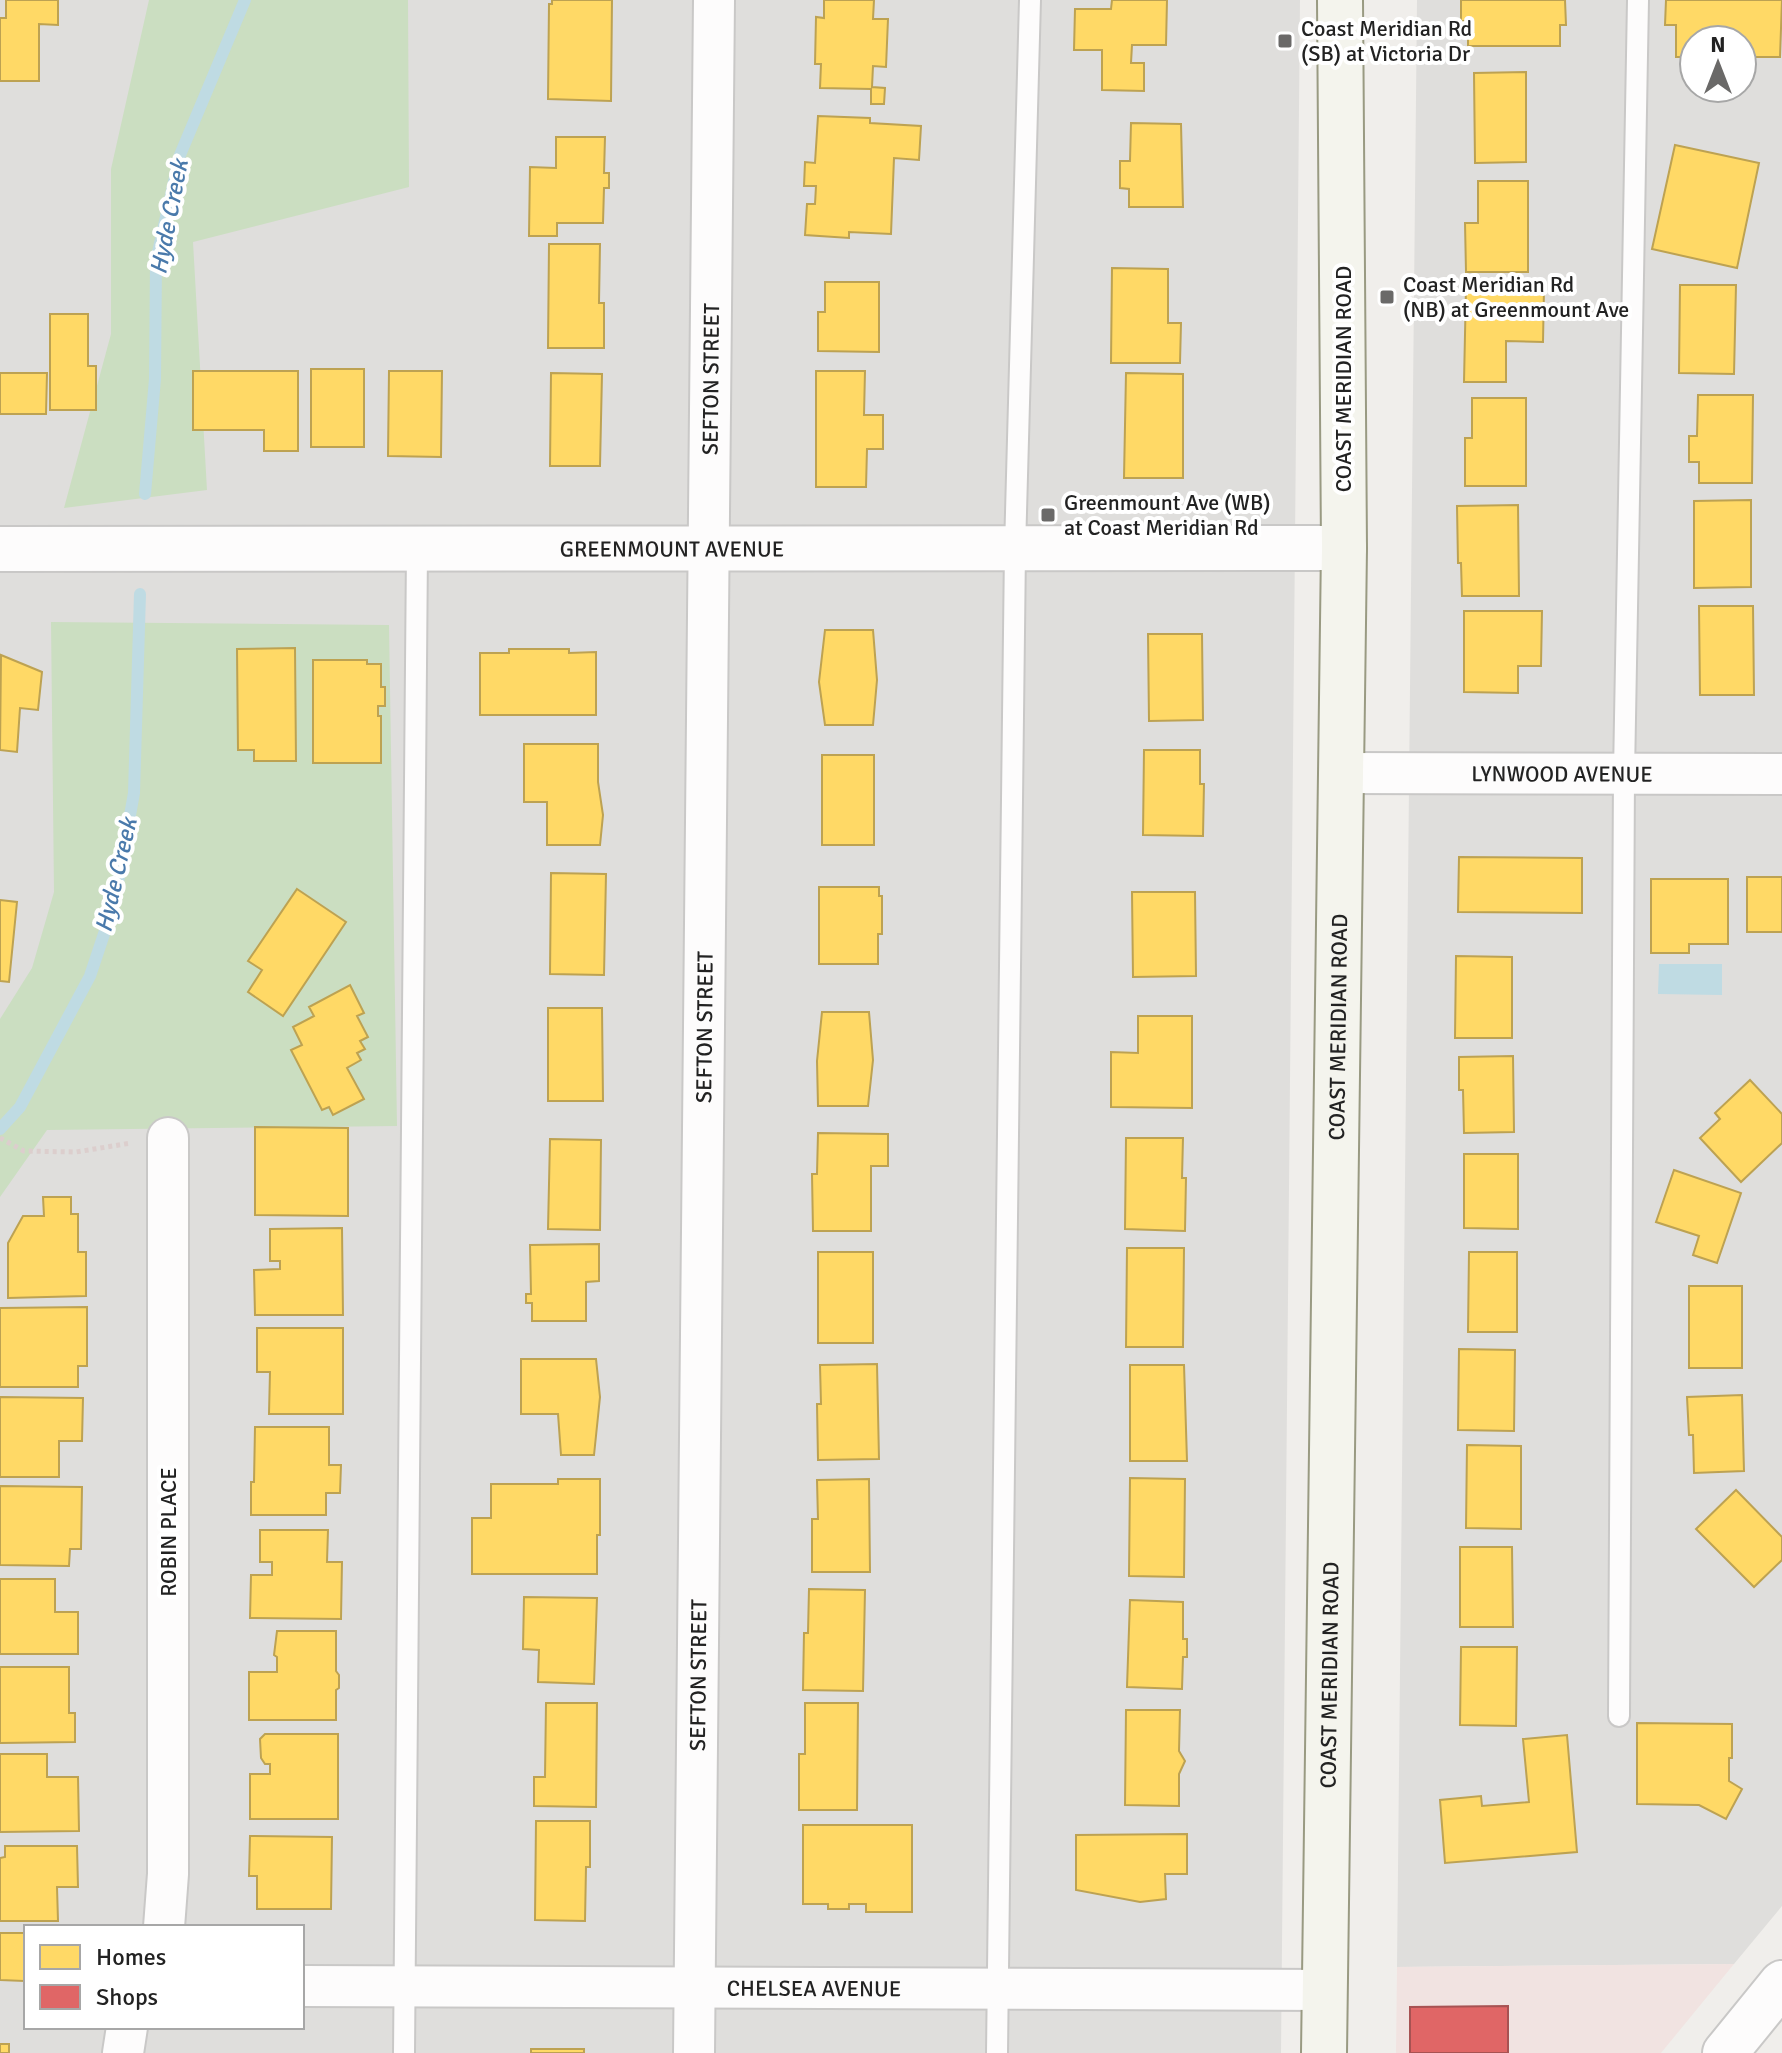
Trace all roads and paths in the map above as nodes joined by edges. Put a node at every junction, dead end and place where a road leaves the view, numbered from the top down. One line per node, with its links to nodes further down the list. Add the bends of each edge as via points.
1 (714, 0): 9 (street, SEFTON STREET)
2 (1030, 0): 7 (lane)
3 (1340, 0): 5 (main road, COAST MERIDIAN ROAD)
4 (1638, 0): 11 (lane)
5 (1344, 548): 7 (street, GREENMOUNT AVENUE); 10 (main road, COAST MERIDIAN ROAD)
6 (0, 549): 8 (street, GREENMOUNT AVENUE)
7 (1015, 549): 9 (street, GREENMOUNT AVENUE); 20 (lane)
8 (417, 550): 9 (street, GREENMOUNT AVENUE); 21 (lane)
9 (709, 550): 19 (street, SEFTON STREET)
10 (1342, 773): 11 (street, LYNWOOD AVENUE); 22 (main road, COAST MERIDIAN ROAD)
11 (1624, 774): 12 (street, LYNWOOD AVENUE); 15 (lane)
12 (1782, 774)
13 (0, 1138): 14 (path, via 24,1151 76,1152)
14 (168, 1138): 16 (street, ROBIN PLACE)
15 (1619, 1716)
16 (164, 1925)
17 (1782, 1983): 29 (street)
18 (304, 1986): 21 (street, CHELSEA AVENUE)
19 (694, 1987): 20 (street, CHELSEA AVENUE); 21 (street, CHELSEA AVENUE); 26 (street, SEFTON STREET)
20 (997, 1987): 22 (street, CHELSEA AVENUE); 27 (lane)
21 (405, 1988): 25 (lane)
22 (1324, 1990): 28 (main road, COAST MERIDIAN ROAD)
23 (127, 2029): 24 (street)
24 (123, 2053)
25 (404, 2053)
26 (694, 2053)
27 (997, 2053)
28 (1324, 2053)
29 (1725, 2053)

